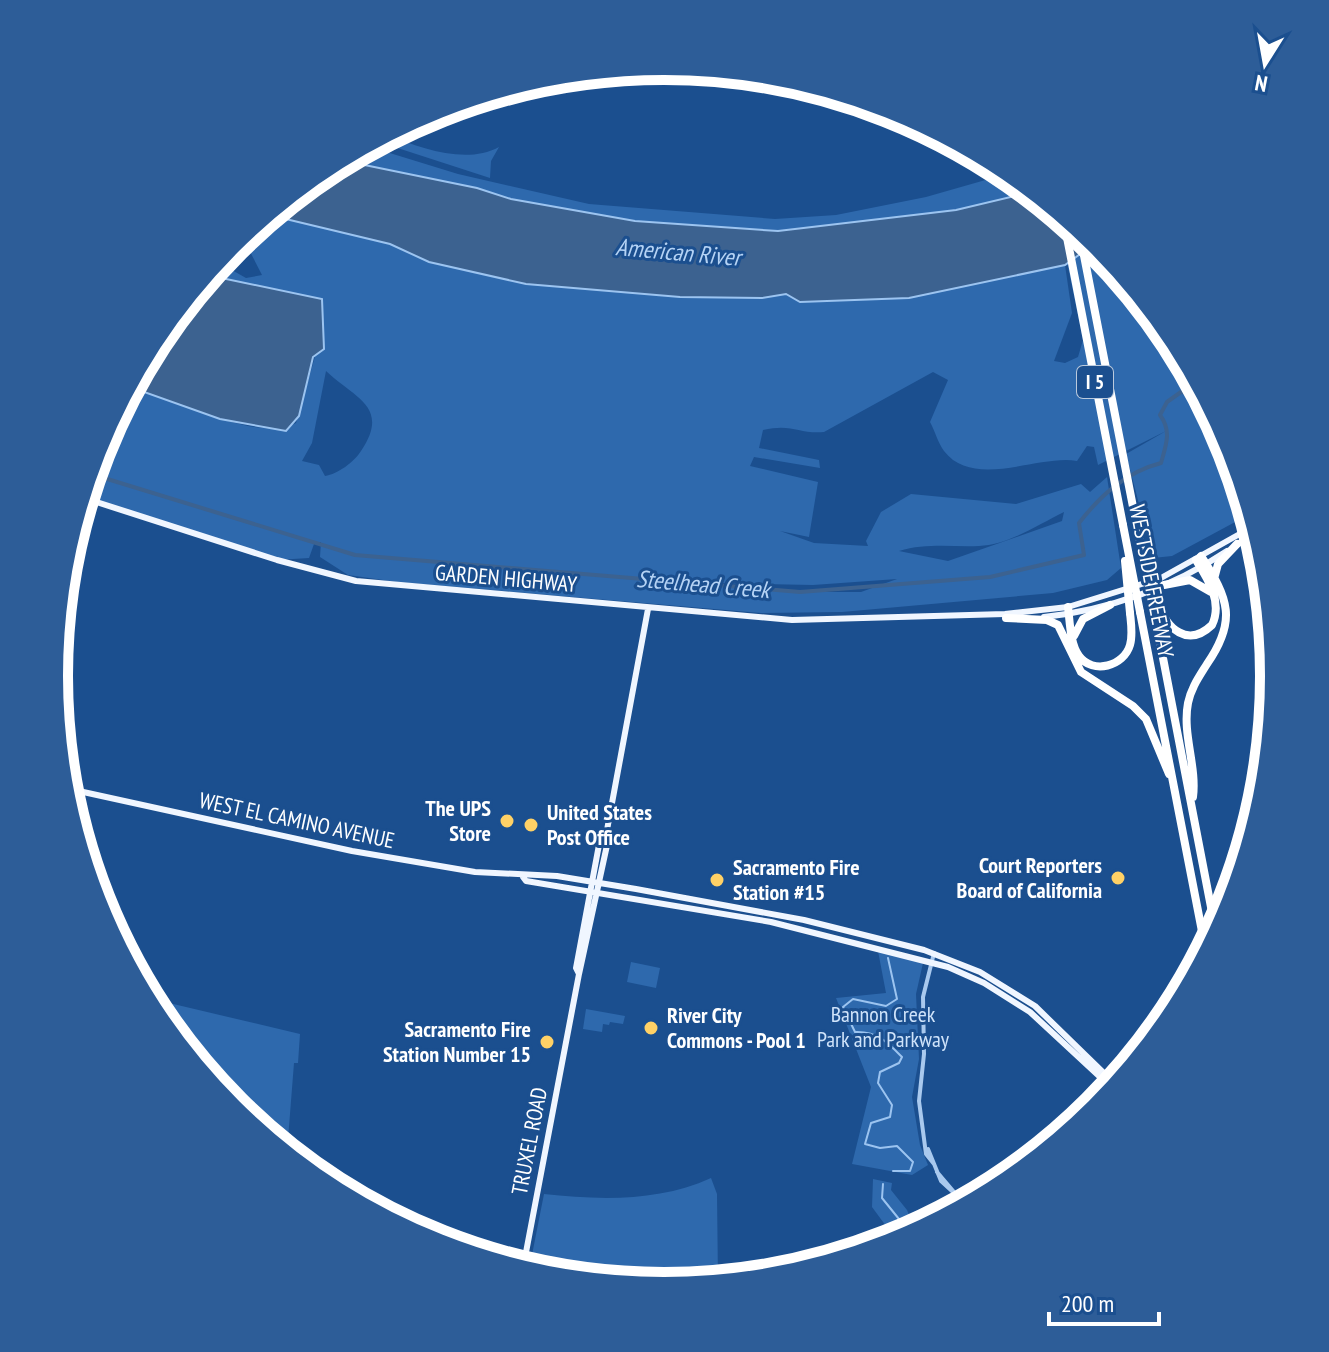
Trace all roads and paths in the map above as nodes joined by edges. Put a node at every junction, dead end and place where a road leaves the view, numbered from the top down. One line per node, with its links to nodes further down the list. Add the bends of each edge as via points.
1 (1067, 236): 15 (highway, WESTSIDE FREEWAY / I 5, bridge)
2 (1083, 251): 11 (highway, WESTSIDE FREEWAY / I 5, bridge)
3 (95, 501): 13 (main road, GARDEN HIGHWAY, via 356,581)
4 (1244, 534): 7 (main road, GARDEN HIGHWAY)
5 (1245, 537): 6 (main road, GARDEN HIGHWAY)
6 (1237, 544): 7 (main road, GARDEN HIGHWAY); 8 (highway, via 1218,564)
7 (1201, 562): 8 (highway); 9 (main road, GARDEN HIGHWAY); 10 (highway); 14 (main road, GARDEN HIGHWAY)
8 (1214, 580): 21 (highway, via 1225,602 1227,626 1188,704)
9 (1164, 585): 10 (highway, via 1195,581); 12 (main road, GARDEN HIGHWAY)
10 (1215, 600): 11 (highway, via 1212,625 1190,636 1168,626)
11 (1156, 604): 21 (highway, WESTSIDE FREEWAY / I 5)
12 (1110, 605): 14 (main road, GARDEN HIGHWAY); 18 (highway, via 1083,619)
13 (648, 609): 16 (main road, GARDEN HIGHWAY, via 792,620); 22 (main road, TRUXEL ROAD)
14 (1066, 611): 16 (main road, GARDEN HIGHWAY); 17 (main road, GARDEN HIGHWAY); 18 (highway)
15 (1135, 613): 18 (highway, via 1130,645 1115,663 1088,664); 19 (highway, WESTSIDE FREEWAY)
16 (936, 616): 17 (main road, GARDEN HIGHWAY)
17 (1006, 618): 18 (highway, via 1051,621)
18 (1070, 641): 19 (highway, via 1081,672 1146,719)
19 (1171, 776): 29 (highway, WESTSIDE FREEWAY)
20 (79, 791): 23 (main road, WEST EL CAMINO AVENUE, via 307,843)
21 (1191, 805): 28 (highway, WESTSIDE FREEWAY / I 5)
22 (607, 830): 24 (main road, TRUXEL ROAD, via 601,834); 25 (main road, TRUXEL ROAD)
23 (523, 877): 24 (main road, WEST EL CAMINO AVENUE); 26 (main road, WEST EL CAMINO AVENUE)
24 (591, 882): 25 (main road, WEST EL CAMINO AVENUE); 26 (main road, TRUXEL ROAD)
25 (600, 883): 27 (main road, TRUXEL ROAD); 30 (main road, WEST EL CAMINO AVENUE, via 800,919)
26 (590, 891): 27 (main road, WEST EL CAMINO AVENUE); 31 (main road, TRUXEL ROAD)
27 (598, 892): 30 (main road, WEST EL CAMINO AVENUE); 31 (main road, TRUXEL ROAD)
28 (1212, 912)
29 (1202, 933)
30 (932, 957): 32 (main road, WEST EL CAMINO AVENUE, via 989,976 1035,1006); 33 (street, via 923,997 919,1101 926,1154)
31 (581, 972): 34 (main road, TRUXEL ROAD)
32 (1105, 1077)
33 (957, 1196)
34 (525, 1256)

